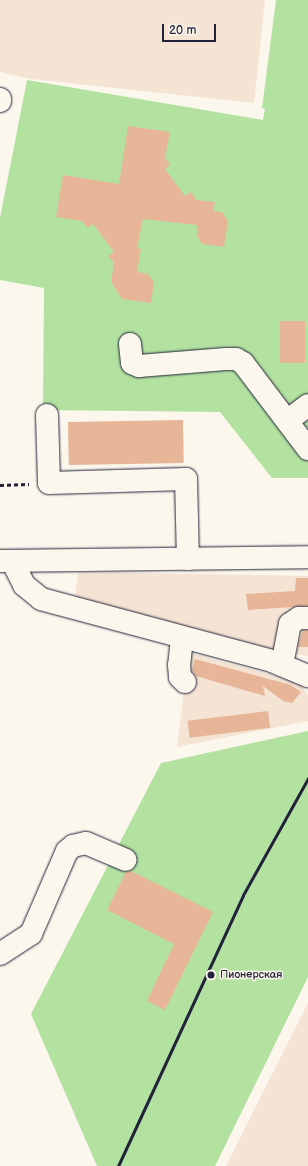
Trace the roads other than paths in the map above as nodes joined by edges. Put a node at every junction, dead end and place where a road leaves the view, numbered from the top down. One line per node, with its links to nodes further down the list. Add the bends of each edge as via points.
1 (130, 344): 4 (street, via 132,362 139,366 236,359 243,363)
2 (308, 404): 4 (street)
3 (47, 415): 7 (street, via 49,483 186,479)
4 (287, 421): 5 (street)
5 (308, 449)
6 (308, 557): 7 (street)
7 (188, 558): 8 (street)
8 (6, 561): 10 (street, via 24,585 41,599)
9 (308, 618): 11 (street, via 298,618 290,624)
10 (182, 638): 11 (street); 13 (street, via 179,665 180,677)
11 (282, 665): 12 (street)
12 (308, 676)
13 (185, 682)
14 (126, 860): 15 (street, via 86,843 73,846 67,851 31,934)
15 (0, 954)

